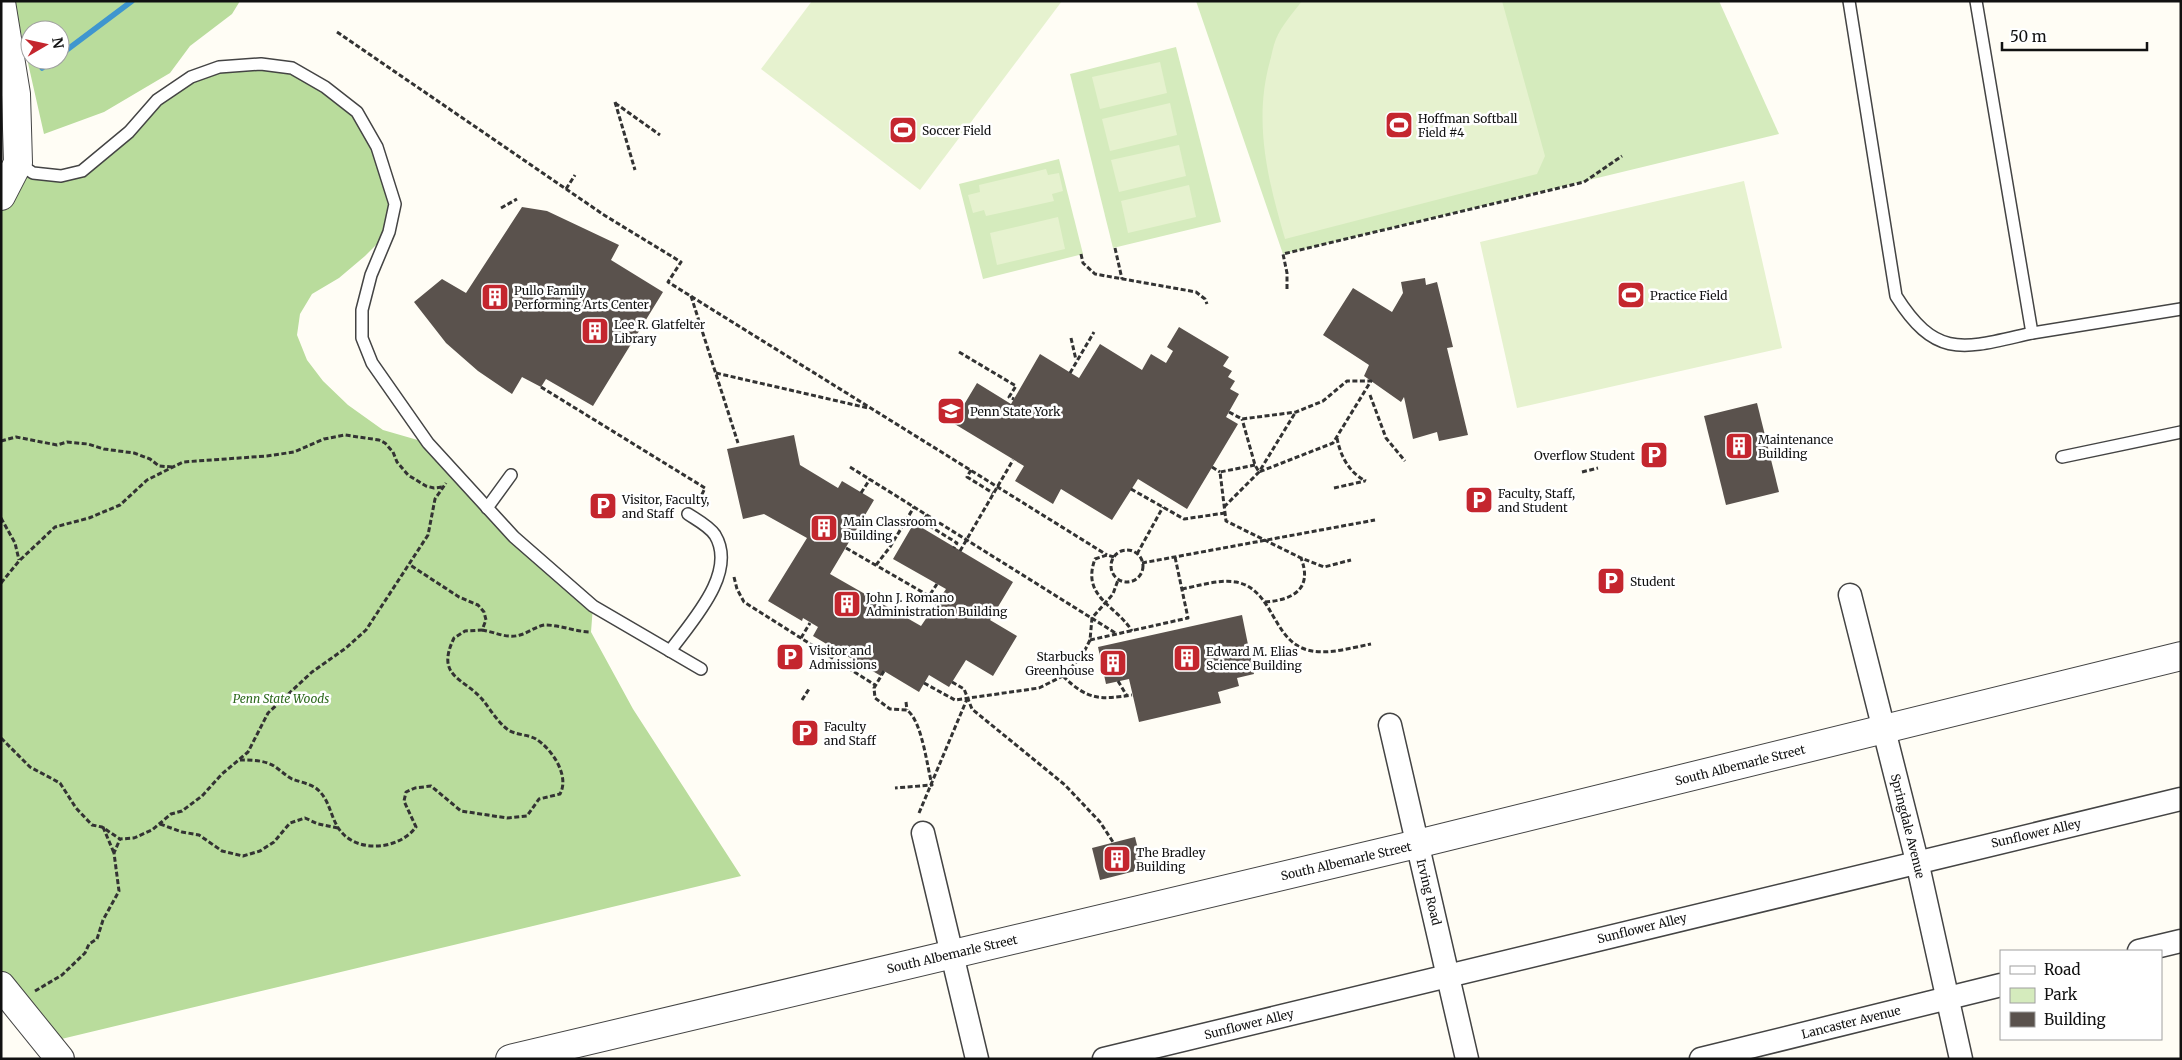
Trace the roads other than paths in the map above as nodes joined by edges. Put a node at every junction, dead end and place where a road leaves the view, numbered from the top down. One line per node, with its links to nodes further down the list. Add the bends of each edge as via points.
1 (1849, 1): 7 (lane, via 1896,296 1909,317 1924,332 1934,340 1951,345 1993,342)
2 (1976, 1): 7 (lane)
3 (1, 2): 4 (street, via 16,94)
4 (18, 163): 5 (street); 11 (lane, via 33,173 61,176 82,171 130,132 157,100 191,77 219,67 260,64 292,68 325,87 358,112 377,147 395,204 389,232 371,275 362,310 362,338 372,363 428,444)
5 (1, 196)
6 (2181, 309): 7 (lane)
7 (2032, 333)
8 (2181, 432): 9 (lane)
9 (2062, 457)
10 (511, 475): 11 (lane)
11 (487, 508): 14 (lane, via 594,606)
12 (688, 514): 14 (lane, via 716,536 722,566 718,581 707,599)
13 (1850, 595): 18 (street, Springdale Avenue)
14 (670, 651): 16 (lane)
15 (2181, 656): 18 (street, South Albemarle Street)
16 (701, 669)
17 (1390, 724): 21 (street, Irving Road)
18 (1883, 730): 21 (street, South Albemarle Street); 22 (street, Springdale Avenue)
19 (2181, 799): 22 (street, Sunflower Alley)
20 (920, 825): 25 (street)
21 (1417, 844): 25 (street, South Albemarle Street); 26 (street, Irving Road)
22 (1917, 861): 26 (street, Sunflower Alley); 29 (street, Springdale Avenue)
23 (2181, 941): 24 (street)
24 (2143, 950)
25 (952, 954): 31 (street, South Albemarle Street); 32 (street)
26 (1449, 975): 33 (street, Sunflower Alley); 34 (street, Irving Road)
27 (2000, 985): 29 (street, Lancaster Avenue)
28 (8, 994): 30 (street)
29 (1948, 998): 35 (street, Lancaster Avenue); 36 (street, Springdale Avenue)
30 (60, 1059)
31 (510, 1059)
32 (977, 1059)
33 (1104, 1059)
34 (1467, 1059)
35 (1701, 1059)
36 (1961, 1059)

